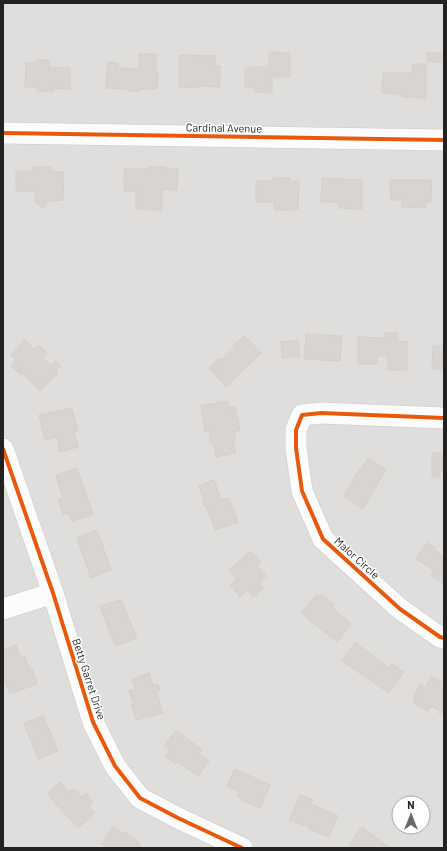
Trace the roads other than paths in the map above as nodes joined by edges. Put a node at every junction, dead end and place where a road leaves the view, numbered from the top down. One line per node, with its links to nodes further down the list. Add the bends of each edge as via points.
1 (3, 133): 2 (street, Cardinal Avenue)
2 (444, 140)
3 (444, 418): 7 (street, Malor Circle, via 320,413 302,416 296,430 296,448 302,491 323,539 400,609)
4 (3, 449): 5 (street, Betty Garret Drive)
5 (53, 593): 6 (street); 8 (street, Betty Garret Drive, via 93,722 115,766 140,798)
6 (3, 609)
7 (444, 638)
8 (242, 848)

